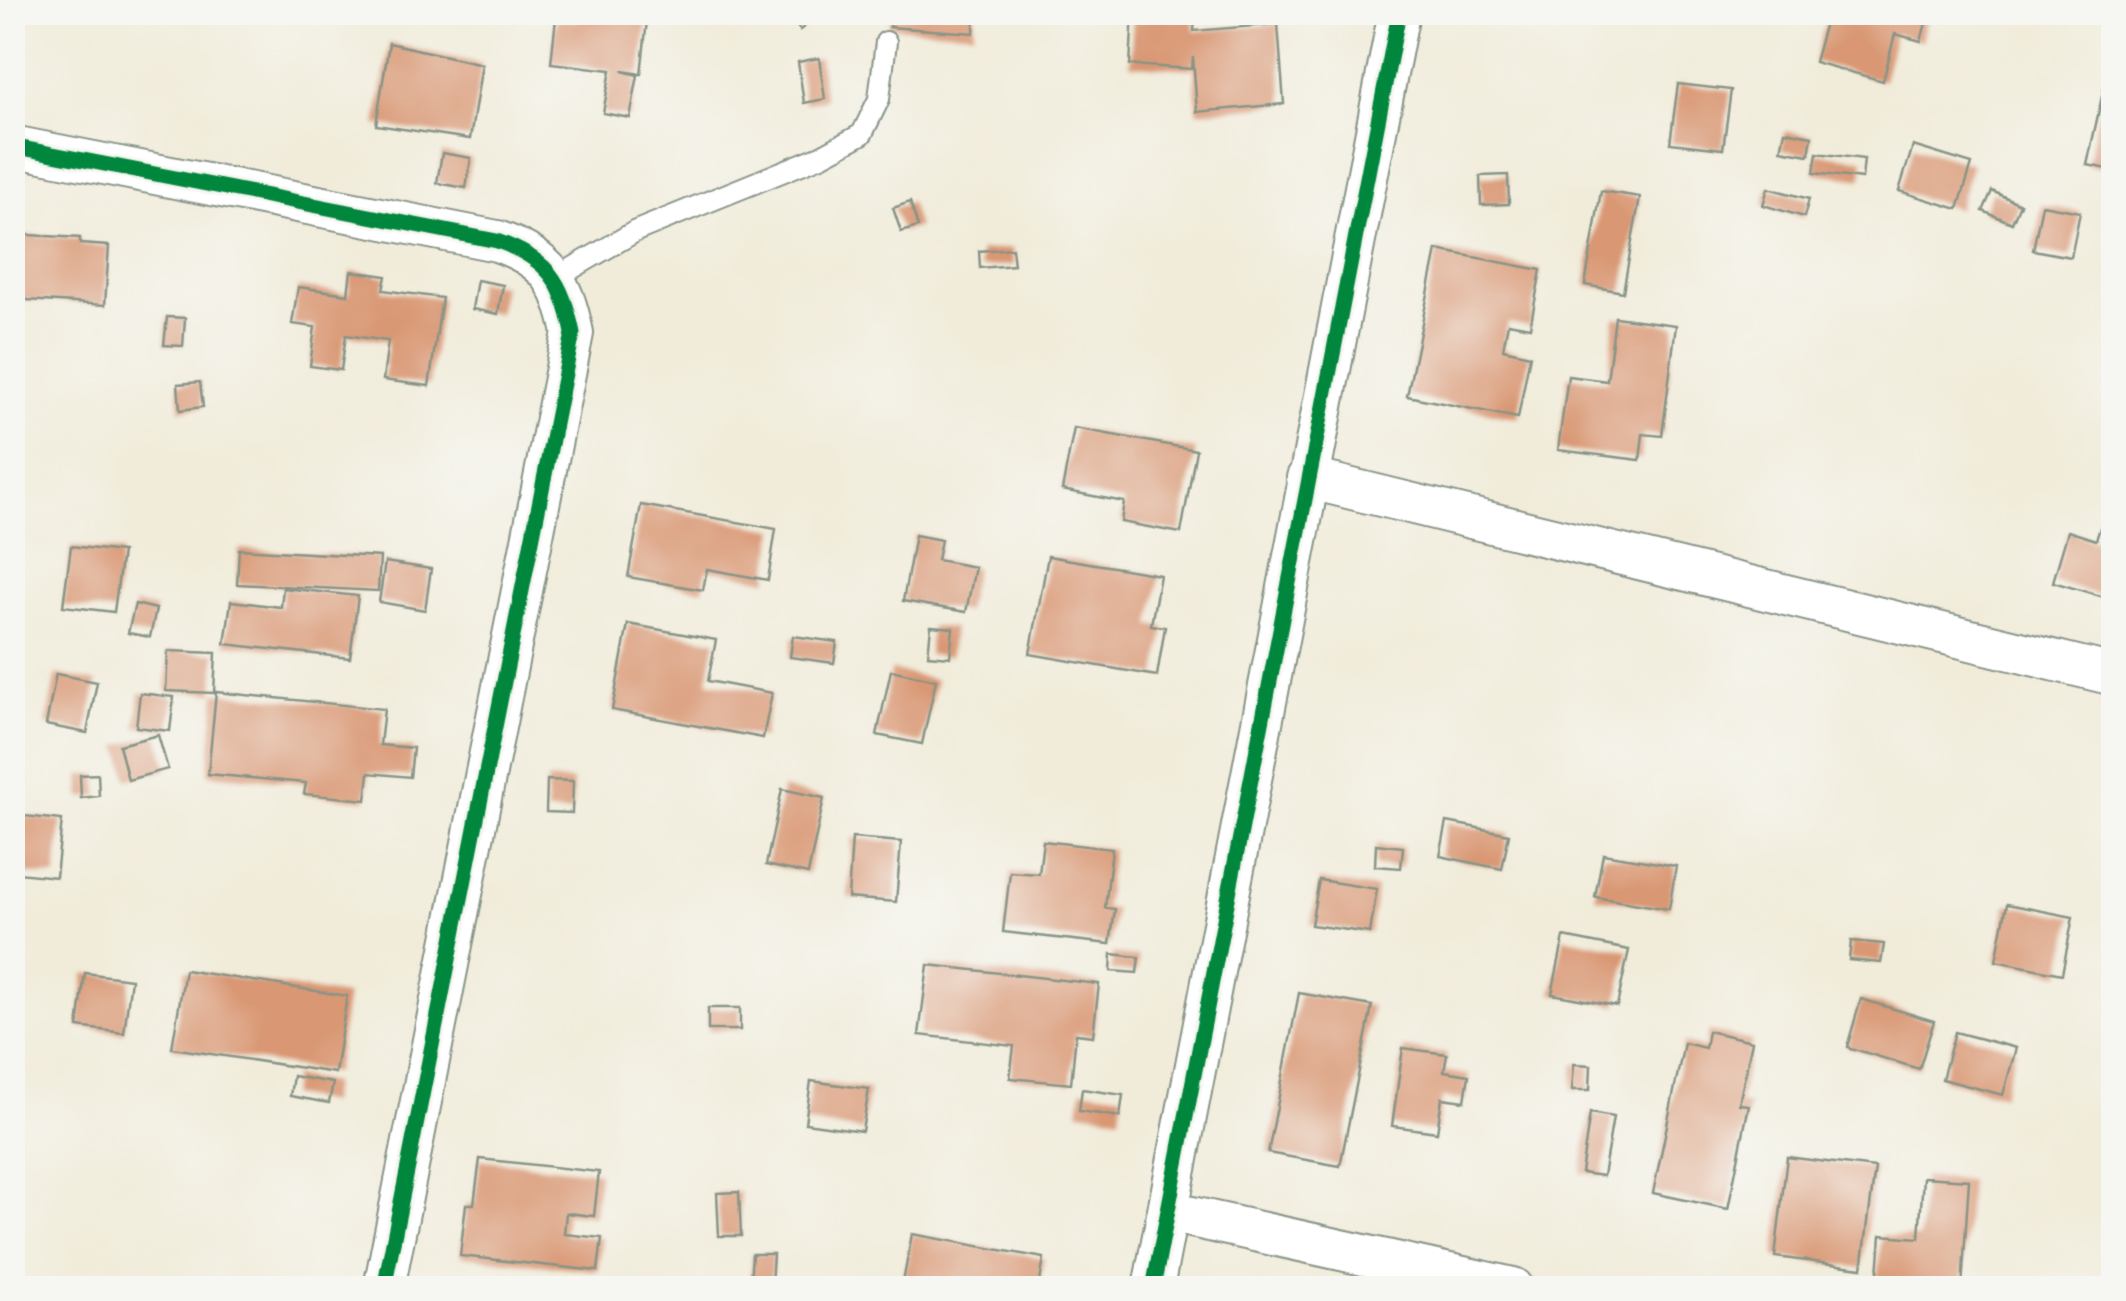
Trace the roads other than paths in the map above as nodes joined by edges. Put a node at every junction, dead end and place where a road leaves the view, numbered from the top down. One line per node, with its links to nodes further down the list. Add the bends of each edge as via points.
1 (1398, 12): 5 (street)
2 (886, 42): 4 (lane, via 879,100 862,134 636,231)
3 (12, 146): 4 (street, via 497,241 532,254)
4 (554, 279): 8 (street, via 564,292 573,333)
5 (1307, 478): 6 (street); 7 (street)
6 (2114, 675)
7 (1169, 1212): 9 (street); 10 (street)
8 (384, 1288)
9 (1152, 1288)
10 (1513, 1288)

